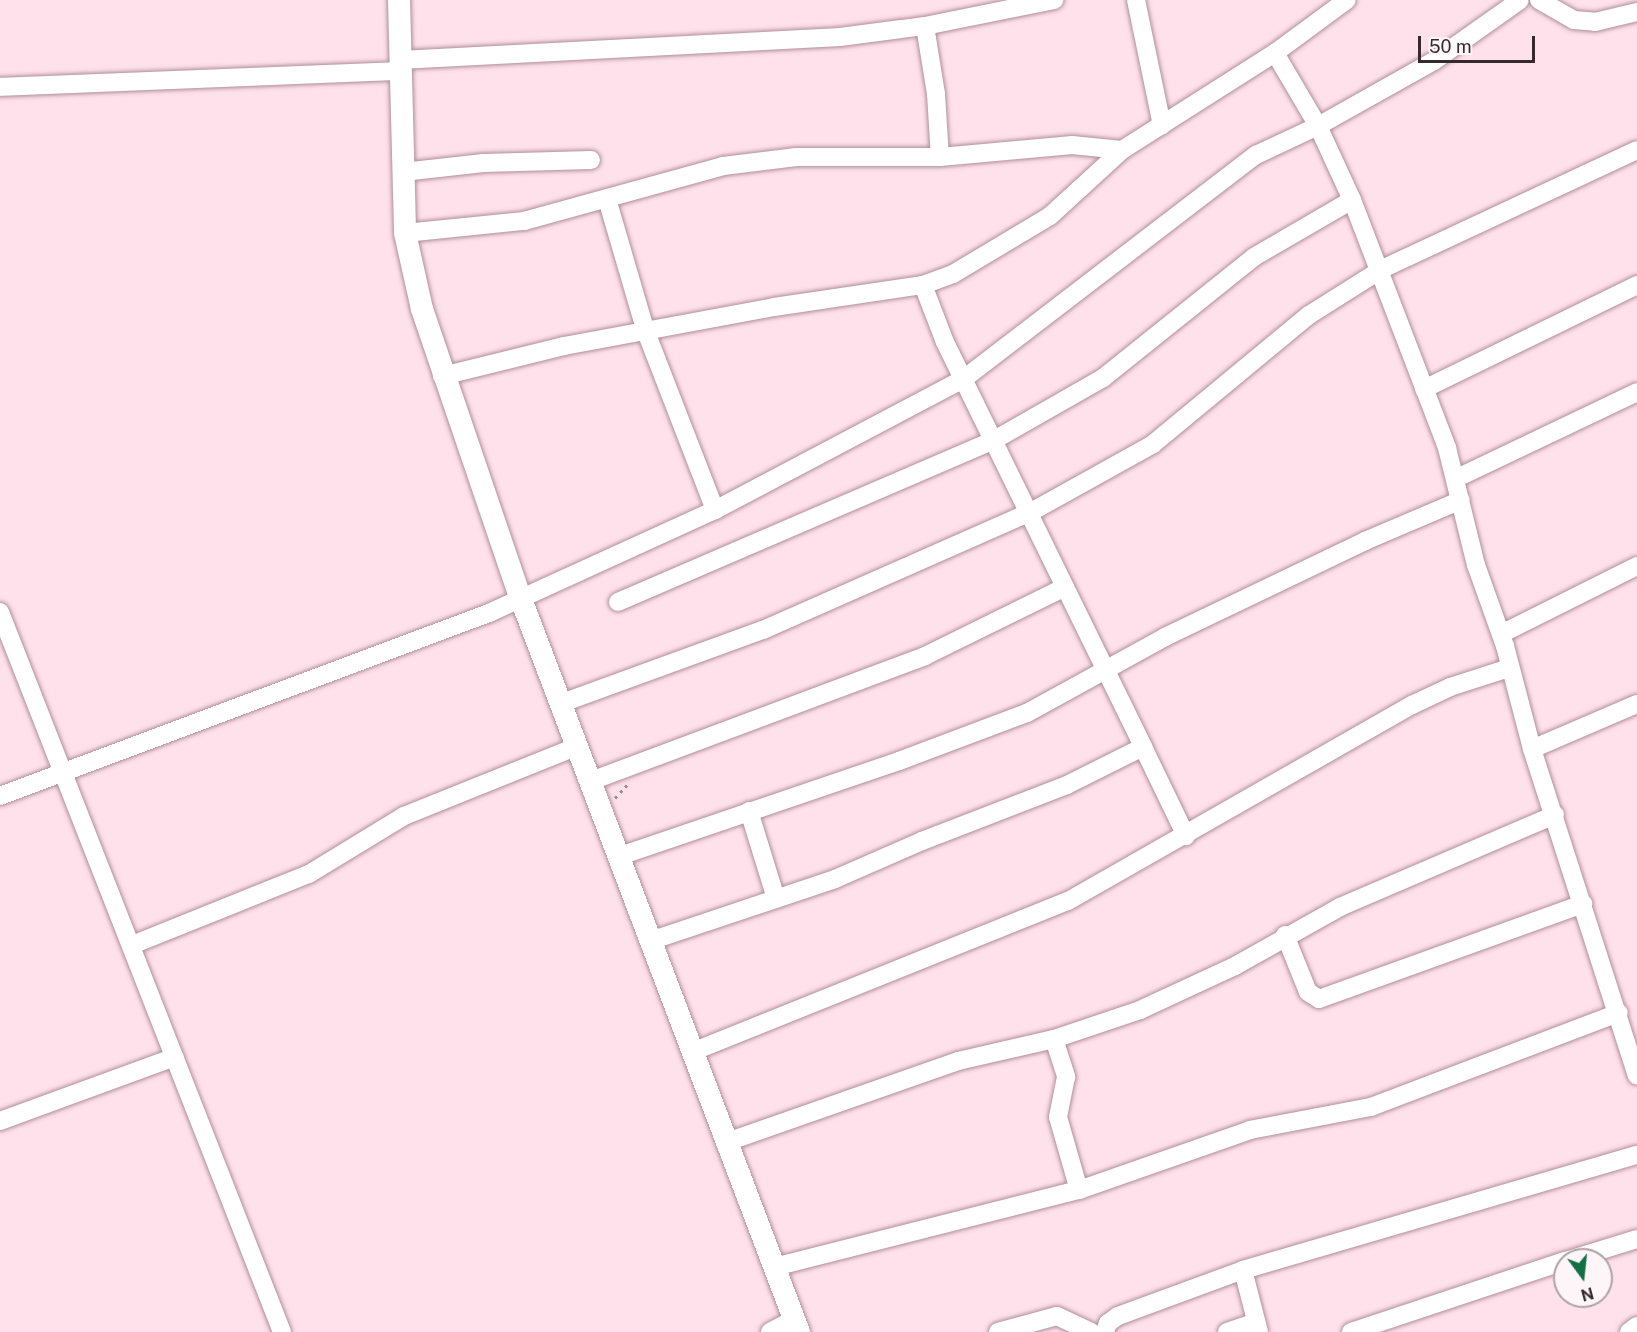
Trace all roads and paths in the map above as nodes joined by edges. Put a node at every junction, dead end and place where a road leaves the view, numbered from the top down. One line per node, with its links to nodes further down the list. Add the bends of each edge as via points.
1 (399, 0): 10 (street)
2 (1054, 0): 8 (street)
3 (1136, 0): 12 (street)
4 (1347, 0): 9 (street)
5 (1520, 0): 13 (street, via 1434,61)
6 (1539, 0): 7 (street, via 1574,20 1595,22)
7 (1637, 12)
8 (925, 26): 10 (street, via 840,37); 16 (street, via 936,94)
9 (1275, 53): 12 (street, via 1236,74); 13 (street)
10 (399, 66): 11 (street); 18 (street)
11 (0, 87)
12 (1162, 125): 14 (street)
13 (1318, 126): 20 (street); 27 (street, via 1256,155)
14 (1122, 150): 16 (street, via 1072,145); 23 (street, via 1050,216 975,264)
15 (1637, 150): 22 (street)
16 (940, 157): 19 (street, via 795,157 723,166)
17 (591, 160): 18 (street, via 483,163)
18 (403, 172): 21 (street)
19 (607, 199): 21 (street, via 524,221); 25 (street)
20 (1352, 200): 22 (street); 30 (street, via 1254,257 1103,378)
21 (405, 233): 26 (street)
22 (1382, 269): 28 (street); 34 (street, via 1309,315 1153,444)
23 (923, 285): 25 (street, via 774,307); 27 (street, via 938,327)
24 (1637, 285): 28 (street)
25 (646, 332): 26 (street, via 564,346); 33 (street)
26 (442, 376): 37 (street)
27 (965, 378): 30 (street); 33 (street)
28 (1424, 389): 31 (street)
29 (1637, 392): 31 (street)
30 (996, 439): 34 (street); 38 (street)
31 (1457, 478): 32 (street)
32 (1461, 500): 40 (street, via 1476,565); 42 (street, via 1365,541)
33 (715, 510): 37 (street)
34 (1031, 512): 36 (street); 43 (street, via 763,630)
35 (1637, 566): 40 (street)
36 (1065, 587): 42 (street); 49 (street, via 925,656)
37 (521, 599): 43 (street); 48 (street)
38 (618, 602)
39 (0, 612): 48 (street)
40 (1501, 634): 41 (street)
41 (1509, 668): 47 (street); 53 (street, via 1432,695)
42 (1104, 670): 46 (street); 51 (street, via 1055,699 986,730)
43 (562, 703): 45 (street)
44 (1637, 704): 47 (street)
45 (578, 746): 49 (street); 59 (street, via 404,816 309,874)
46 (1143, 747): 53 (street); 55 (street, via 1067,785)
47 (1533, 749): 52 (street)
48 (65, 773): 50 (street); 59 (street)
49 (591, 781): 54 (street)
50 (0, 796)
51 (749, 811): 54 (street); 55 (street)
52 (1555, 815): 56 (street); 57 (street, via 1340,907)
53 (1186, 836): 62 (street, via 1068,901)
54 (617, 857): 58 (street)
55 (776, 899): 58 (street)
56 (1583, 904): 57 (street, via 1319,999 1308,992); 60 (street)
57 (1285, 935): 61 (street, via 1235,966 1175,994)
58 (650, 941): 62 (street)
59 (132, 945): 63 (street)
60 (1619, 1013): 64 (street); 68 (street, via 1371,1107 1250,1130)
61 (1054, 1039): 66 (street, via 958,1061); 68 (street, via 1066,1077 1058,1117 1060,1131)
62 (692, 1052): 66 (street)
63 (175, 1057): 65 (street); 77 (street)
64 (1637, 1076)
65 (0, 1121)
66 (727, 1142): 72 (street)
67 (1637, 1155): 73 (street)
68 (1078, 1190): 72 (street)
69 (1637, 1239): 70 (street)
70 (1608, 1248)
71 (1553, 1266): 83 (street)
72 (774, 1267): 74 (street)
73 (1243, 1270): 76 (street); 81 (street, via 1118,1316)
74 (796, 1325): 78 (street)
75 (1637, 1326): 84 (street)
76 (1257, 1327): 82 (street)
77 (282, 1332)
78 (771, 1332)
79 (998, 1332): 80 (street, via 1057,1316)
80 (1092, 1332)
81 (1105, 1332)
82 (1227, 1332)
83 (1351, 1332)
84 (1629, 1332)

